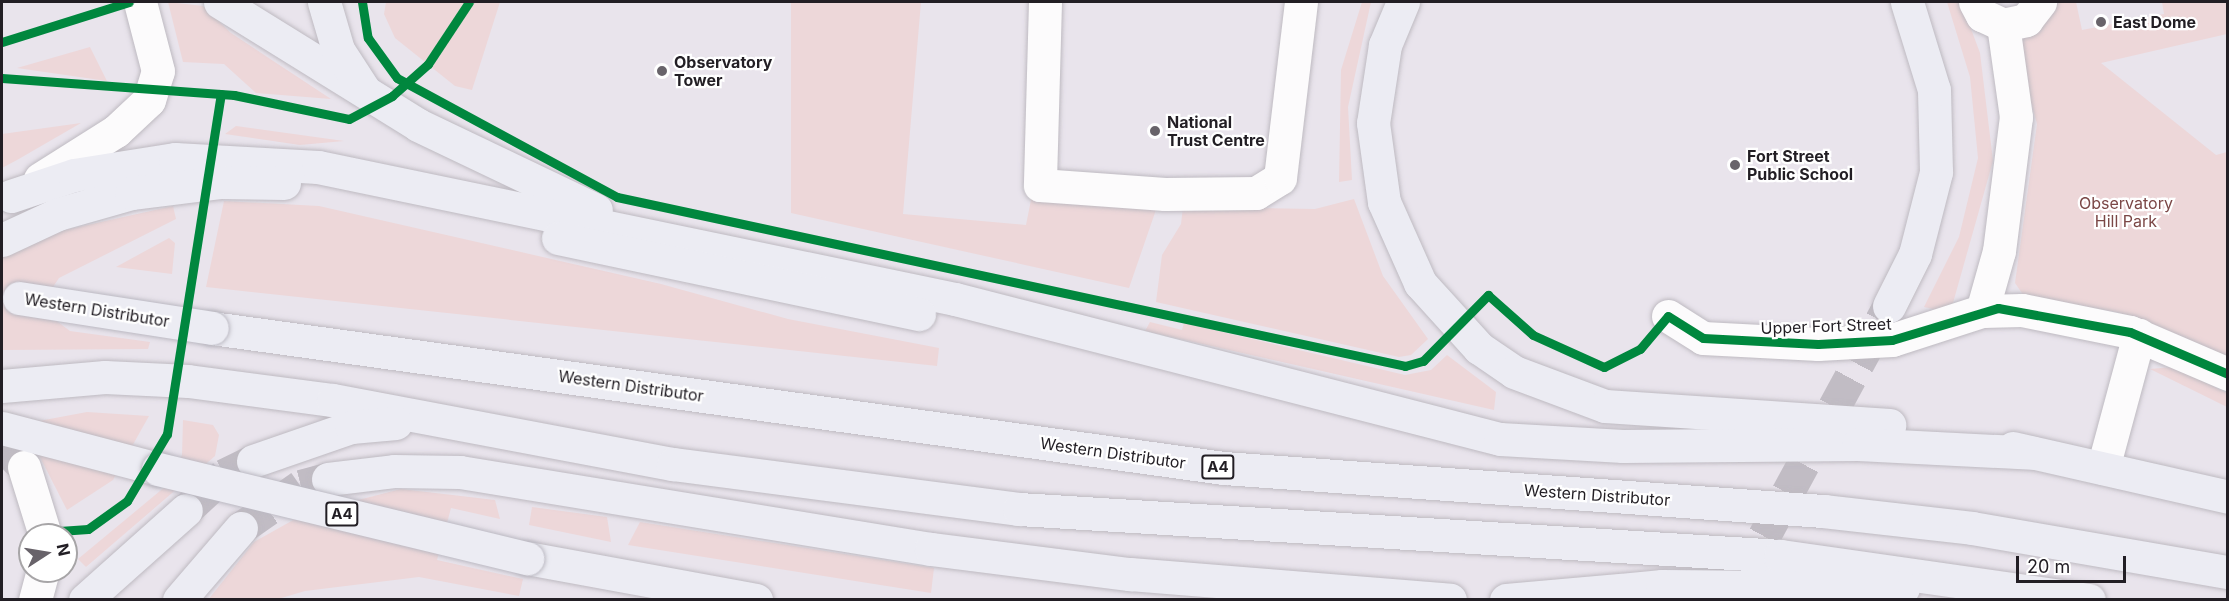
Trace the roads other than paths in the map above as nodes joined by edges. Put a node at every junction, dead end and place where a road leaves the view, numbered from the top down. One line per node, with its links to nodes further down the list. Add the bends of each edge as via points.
1 (140, 2): 12 (street, via 158,71 149,100 84,154)
2 (220, 2): 11 (highway)
3 (324, 2): 11 (highway, via 338,50)
4 (1045, 2): 5 (street, via 1040,185 1165,194 1256,193 1275,186 1282,166)
5 (1301, 2)
6 (1403, 2): 25 (highway, via 1385,45 1372,123 1384,201 1420,283 1479,348 1514,372 1605,406 1869,423 1955,433)
7 (1907, 2): 16 (highway, via 1934,90 1936,162 1917,246)
8 (1975, 2): 10 (street, via 1982,15)
9 (2040, 2): 10 (street, via 2026,20)
10 (2003, 25): 17 (street, via 2016,117 1999,251)
11 (374, 99): 13 (highway, via 478,156)
12 (6, 199): 13 (highway, via 66,177 156,161 270,161)
13 (644, 232): 21 (highway, via 1106,335)
14 (2, 240): 21 (highway, via 58,214 131,193 221,182 299,184 1107,355)
15 (2, 295): 33 (highway, Western Distributor / A4, bridge, via 212,328 1224,468 1823,510 1972,528)
16 (1889, 306)
17 (1982, 311): 18 (street, Upper Fort Street, via 1892,340 1818,344 1703,338); 19 (street, Upper Fort Street, via 2073,318)
18 (1668, 316)
19 (2139, 335): 20 (street, Upper Fort Street); 28 (street)
20 (2228, 374)
21 (1273, 385): 25 (highway, via 1500,440 1623,446 1858,444)
22 (2, 386): 24 (highway, via 105,377 188,381)
23 (2, 428): 40 (highway, A4, bridge, via 527,558)
24 (526, 435): 26 (highway, via 381,424 320,436); 35 (highway, via 673,464 1019,509 1638,544 1835,561)
25 (2033, 453): 28 (highway)
26 (253, 461)
27 (24, 467): 31 (street)
28 (2103, 468): 30 (highway)
29 (327, 479): 41 (highway, via 394,471 460,472 931,549 1130,574)
30 (2228, 497)
31 (41, 523)
32 (241, 528): 39 (highway, via 208,560)
33 (2228, 572)
34 (40, 583): 36 (street)
35 (2037, 591): 42 (highway, via 1662,586); 43 (highway)
36 (35, 600)
37 (85, 600): 38 (highway, via 177,519 148,549)
38 (122, 600)
39 (180, 600)
40 (756, 600)
41 (1450, 600)
42 (1506, 600)
43 (2089, 600)

